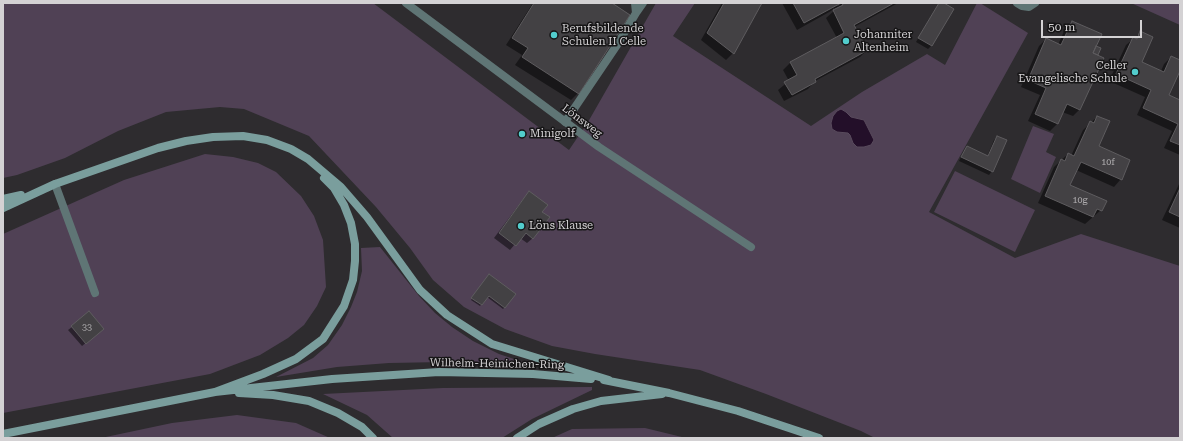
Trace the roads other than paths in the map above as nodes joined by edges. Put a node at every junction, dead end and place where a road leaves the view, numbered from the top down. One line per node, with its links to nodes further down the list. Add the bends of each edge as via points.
1 (406, 3): 7 (street, Lönsweg)
2 (635, 3): 6 (street)
3 (643, 3): 6 (street)
4 (1017, 3): 5 (street, via 1029,7)
5 (1035, 3)
6 (636, 13): 7 (street)
7 (565, 122): 13 (street, Lönsweg)
8 (308, 159): 9 (main road, via 267,140 243,136 213,137 158,148); 15 (main road, via 341,187 367,217 420,290 447,315 492,344); 16 (main road, via 334,188 351,223 355,262 353,280 344,306 323,339 296,359)
9 (55, 184): 10 (main road); 14 (street)
10 (34, 193): 11 (main road); 12 (main road)
11 (3, 199)
12 (3, 208)
13 (752, 248)
14 (95, 293)
15 (609, 380): 16 (main road, Wilhelm-Heinichen-Ring, via 533,374 439,372 332,379); 17 (main road, Wilhelm-Heinichen-Ring)
16 (215, 392): 18 (main road); 19 (main road, via 274,395 309,401 338,413 362,427)
17 (669, 393): 20 (main road, via 601,401 573,409); 21 (main road, Wilhelm-Heinichen-Ring, via 738,411)
18 (3, 434)
19 (373, 438)
20 (517, 438)
21 (819, 438)

